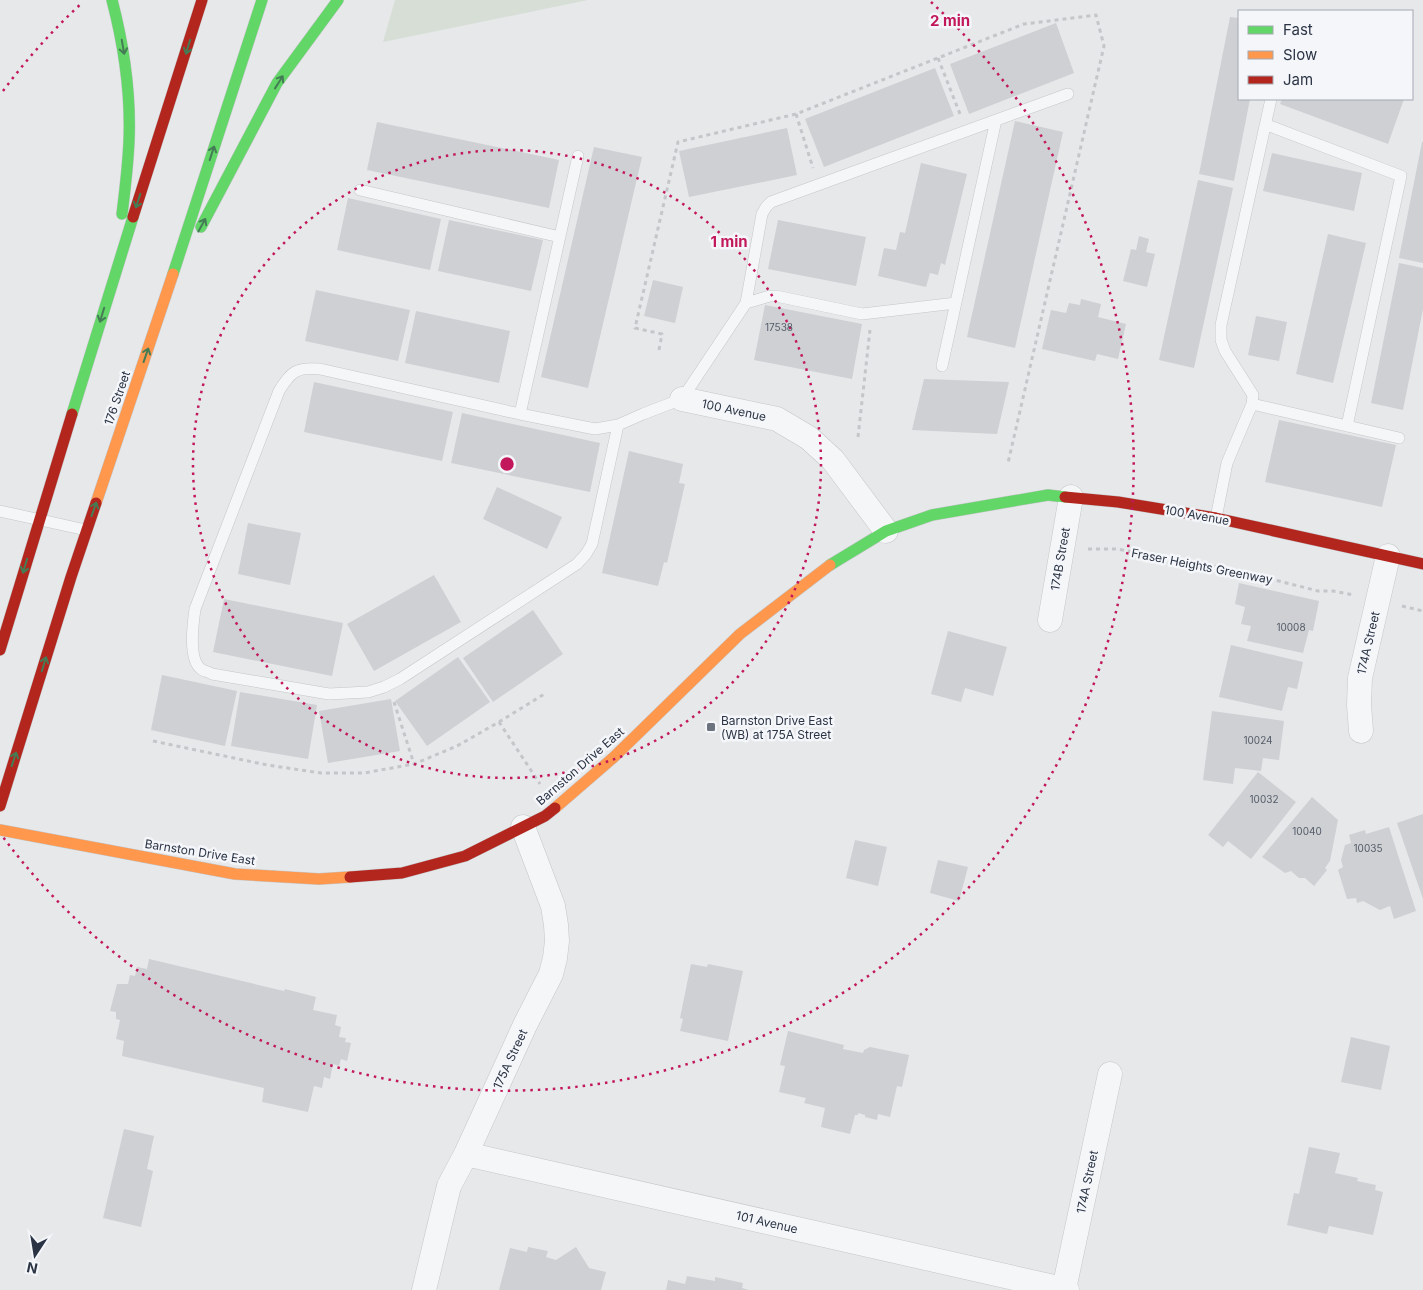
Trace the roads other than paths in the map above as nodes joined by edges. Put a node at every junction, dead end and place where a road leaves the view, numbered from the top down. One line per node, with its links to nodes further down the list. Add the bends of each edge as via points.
1 (112, 0): 12 (main road, one-way to 12, via 126,67 129,130)
2 (202, 0): 12 (main road, one-way to 12)
3 (262, 0): 13 (main road, 176 Street, one-way to 3)
4 (338, 0): 13 (main road, one-way to 4, via 277,83)
5 (1068, 94): 7 (lane)
6 (1271, 100): 8 (lane)
7 (996, 120): 14 (lane); 15 (lane, via 771,202 762,214)
8 (1267, 124): 18 (lane, via 1221,325 1225,351 1253,395); 21 (lane, via 1401,176)
9 (578, 156): 11 (lane)
10 (360, 190): 11 (lane)
11 (560, 237): 19 (lane)
12 (116, 268): 27 (main road, one-way to 27)
13 (170, 283): 28 (main road, 176 Street, one-way to 13)
14 (956, 303): 15 (lane, via 872,313 857,313 776,296); 16 (lane)
15 (746, 304): 17 (lane)
16 (942, 366)
17 (682, 399): 20 (lane); 29 (street, 100 Avenue, via 777,419 809,438 833,460)
18 (1252, 404): 21 (lane); 26 (lane, via 1227,463)
19 (520, 414): 20 (lane, via 595,429); 20 (lane, via 320,369 296,370 280,391 196,609 194,659 200,668 212,674 329,694 368,692 400,679 578,564 592,544)
20 (618, 425)
21 (1347, 426): 22 (lane)
22 (1399, 438)
23 (1071, 497): 24 (main road, 100 Avenue, via 1048,495); 26 (main road, 100 Avenue); 32 (street, 174B Street)
24 (968, 508): 29 (main road, Barnston Drive East, via 932,515)
25 (0, 511): 27 (lane)
26 (1216, 518): 30 (main road, 100 Avenue)
27 (40, 520): 28 (lane); 33 (main road, one-way to 33)
28 (87, 530): 36 (main road, 176 Street, one-way to 28)
29 (886, 531): 37 (main road, Barnston Drive East, via 837,560 740,634 614,757 545,816)
30 (1388, 556): 31 (main road, 100 Avenue); 35 (street, 174A Street, via 1360,678)
31 (1423, 564)
32 (1050, 620)
33 (3, 630): 34 (main road)
34 (0, 650)
35 (1361, 731)
36 (0, 806)
37 (523, 827): 38 (main road, Barnston Drive East, via 465,856 402,873 320,879 235,874); 40 (street, 175A Street, via 553,906 557,941 555,958 551,974)
38 (0, 830)
39 (1110, 1074): 42 (street, 174A Street)
40 (466, 1154): 41 (street, 175A Street, via 449,1186); 42 (street, 101 Avenue)
41 (424, 1290)
42 (1066, 1290)

